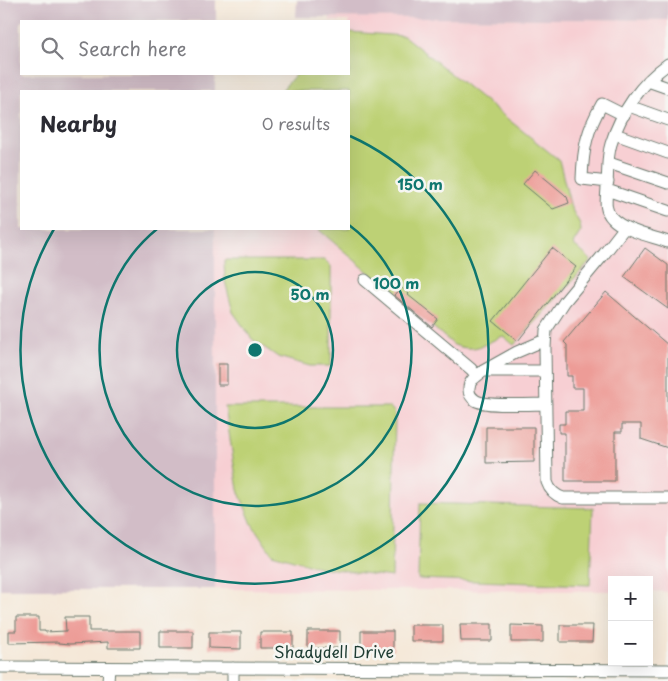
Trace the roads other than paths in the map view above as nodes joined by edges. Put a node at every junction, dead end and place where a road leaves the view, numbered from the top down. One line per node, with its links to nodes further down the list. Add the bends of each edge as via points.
1 (668, 64): 2 (street)
2 (648, 81): 3 (street); 4 (street)
3 (668, 88)
4 (626, 110): 5 (street); 6 (street); 10 (street, via 602,104 593,119 583,152 582,179)
5 (668, 120)
6 (615, 134): 7 (street); 8 (street, via 610,145)
7 (668, 153)
8 (609, 163): 9 (street); 10 (street)
9 (668, 183)
10 (607, 186): 11 (street); 12 (street, via 605,206 611,218)
11 (668, 211)
12 (625, 228): 13 (street); 15 (street, via 565,301 546,330)
13 (668, 242)
14 (366, 280): 17 (street, via 471,369)
15 (545, 340): 16 (street); 17 (street)
16 (545, 371): 17 (street); 18 (street)
17 (480, 373): 18 (street, via 471,380 469,389 475,401 485,404)
18 (546, 404): 19 (street, via 547,482 556,495 579,499)
19 (668, 498)
20 (0, 667): 21 (street, Shadydell Drive)
21 (109, 668): 22 (street, Shadydell Drive); 27 (street)
22 (233, 668): 23 (street, Shadydell Drive); 28 (street)
23 (356, 669): 25 (street, Shadydell Drive); 29 (street)
24 (668, 670): 26 (street, Shadydell Drive)
25 (478, 675): 26 (street, Shadydell Drive)
26 (598, 675)
27 (108, 681)
28 (233, 681)
29 (356, 681)

